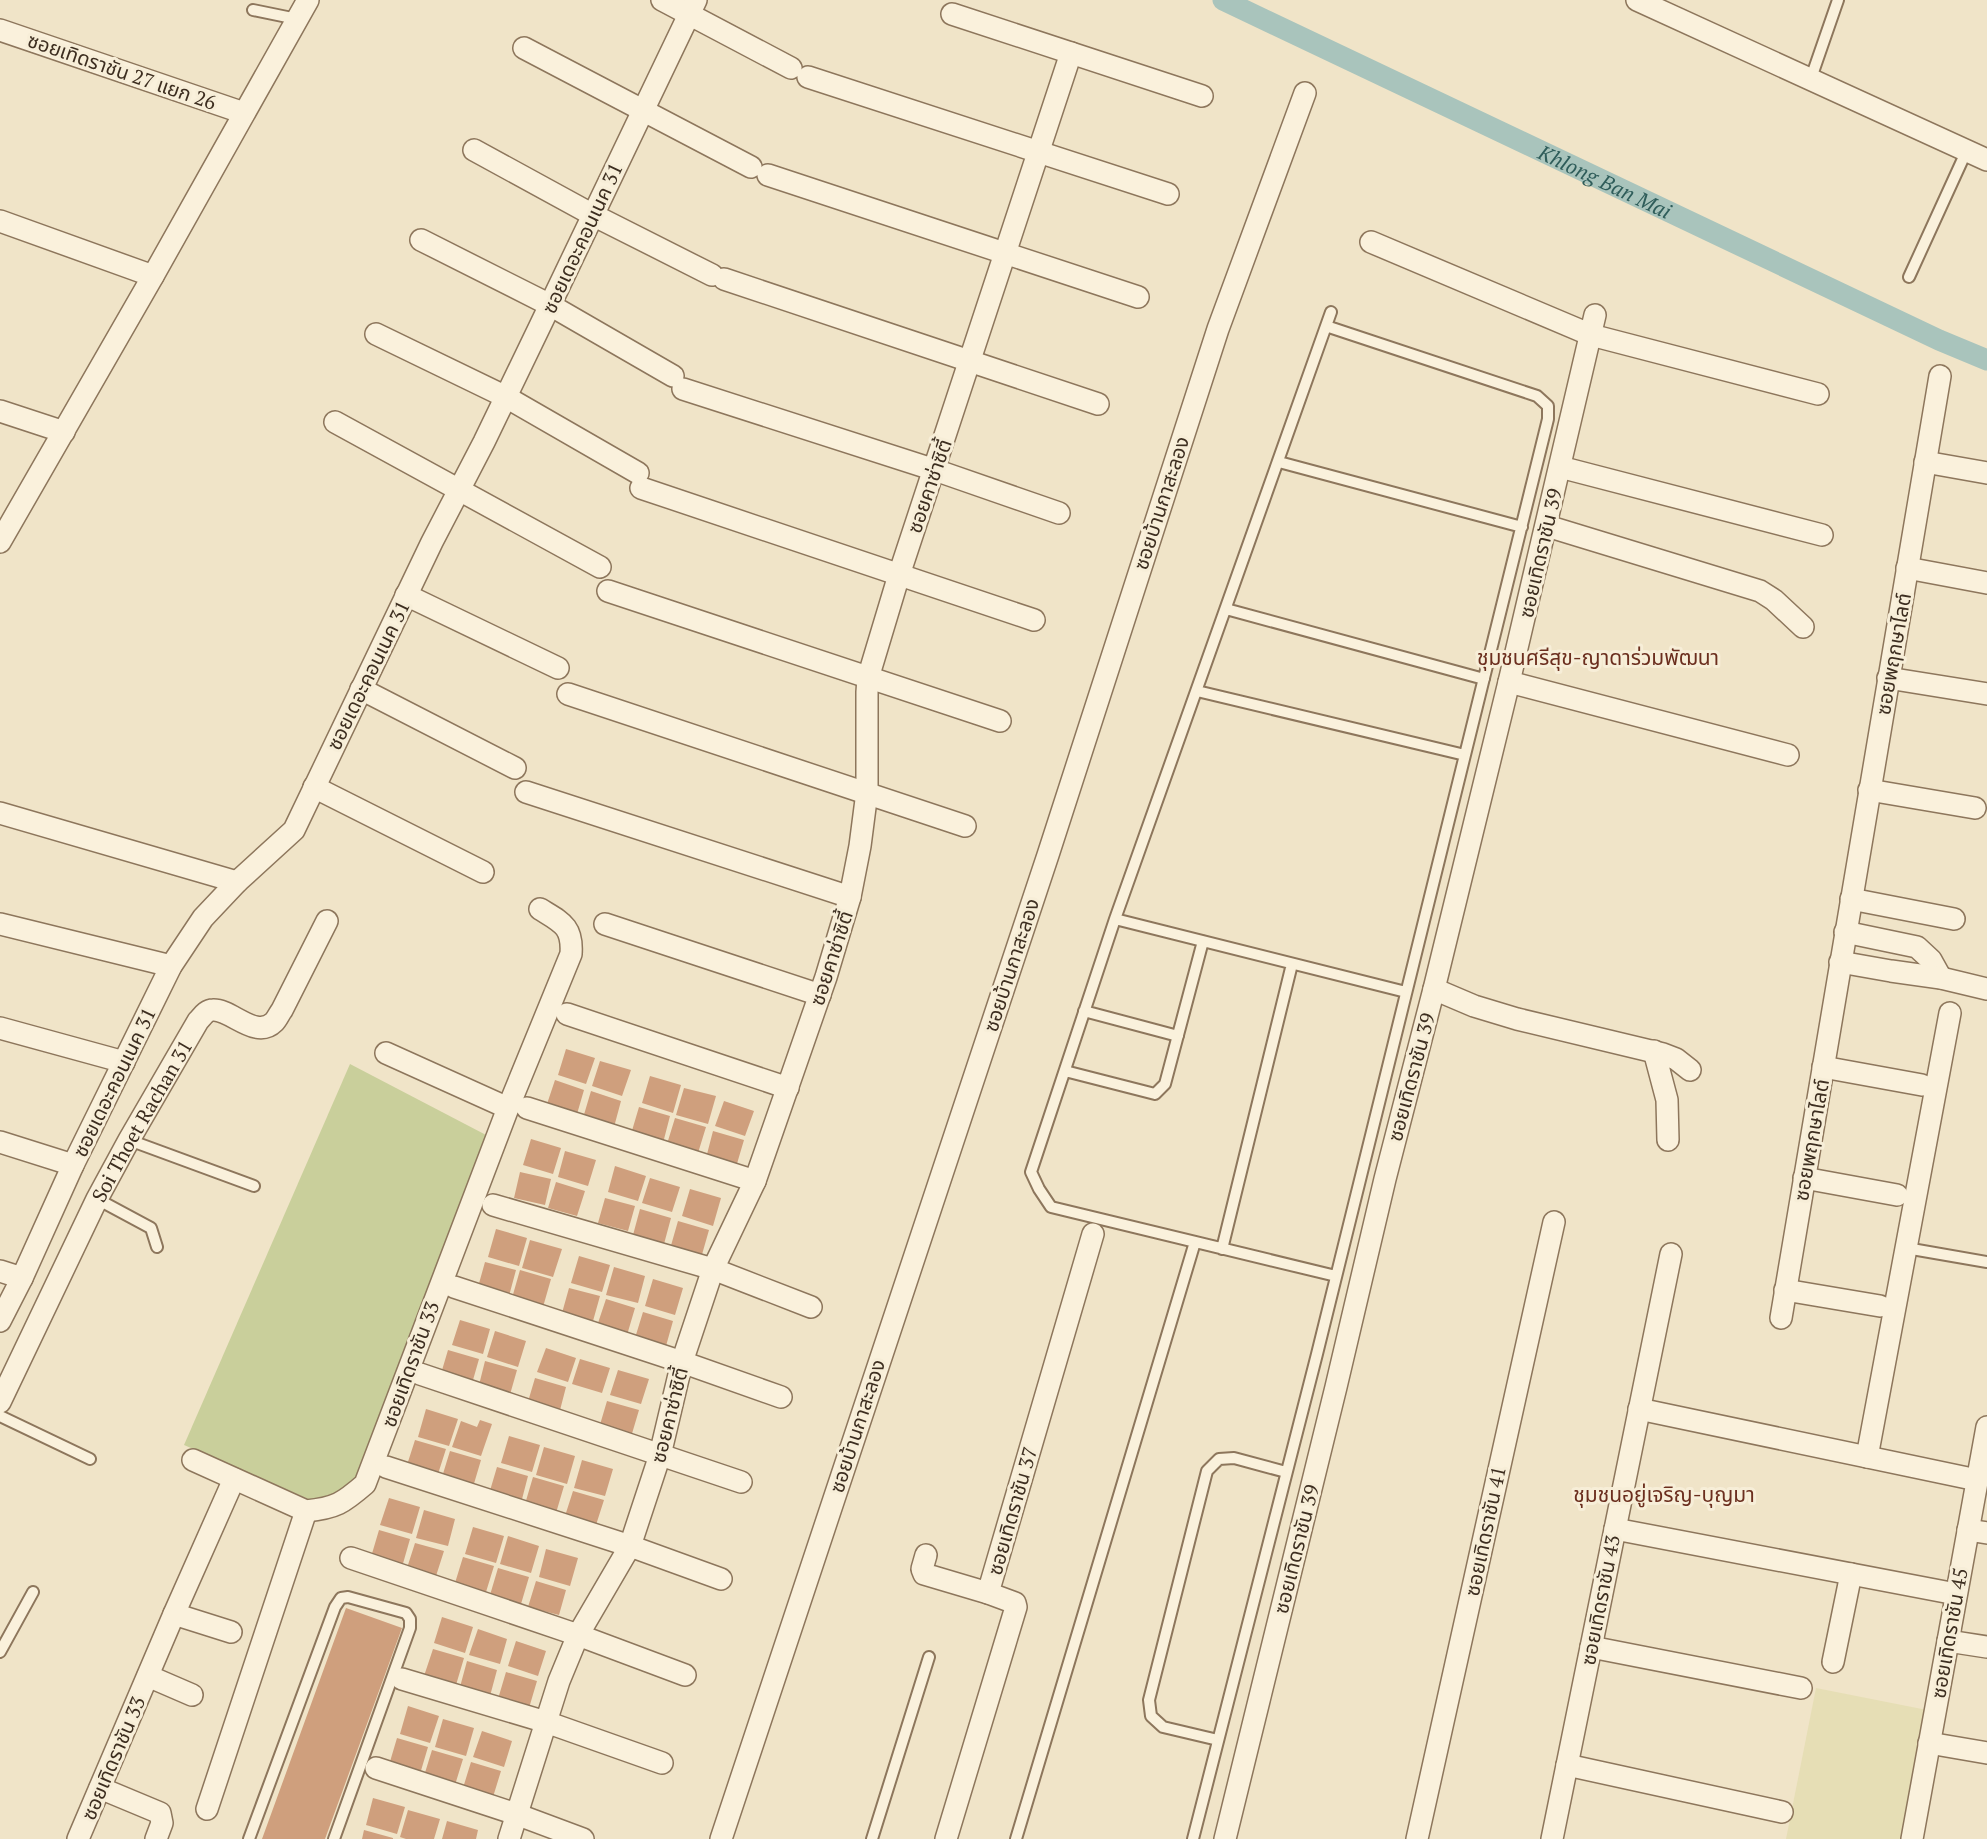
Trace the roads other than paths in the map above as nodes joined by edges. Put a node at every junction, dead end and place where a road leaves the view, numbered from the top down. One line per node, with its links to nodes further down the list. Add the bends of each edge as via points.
1 (308, 0): 8 (street)
2 (662, 0): 5 (street)
3 (1637, 0): 12 (street)
4 (1838, 0): 12 (lane)
5 (692, 7): 16 (street, ซอยเดอะคอนเนค 31); 19 (street, via 800,73)
6 (253, 10): 8 (lane)
7 (952, 14): 11 (street)
8 (297, 19): 15 (street)
9 (0, 30): 15 (street, ซอยเทิดราชัน 27 แยก 26)
10 (524, 48): 16 (street)
11 (1071, 53): 14 (street); 19 (street, ซอยคาซ่าซิตี้)
12 (1811, 78): 18 (street)
13 (1305, 93): 203 (street, ซอยบ้านกาสะลอง, via 1218,328 1048,855)
14 (1202, 96)
15 (244, 112): 27 (street)
16 (642, 112): 22 (street, ซอยเดอะคอนเนค 31); 26 (street, via 760,171)
17 (474, 150): 22 (street)
18 (1967, 150): 20 (street); 28 (lane)
19 (1040, 152): 21 (street); 26 (street, ซอยคาซ่าซิตี้)
20 (1987, 160)
21 (1168, 194)
22 (593, 214): 30 (street, ซอยเดอะคอนเนค 31); 35 (street, via 718,277)
23 (0, 221): 27 (street)
24 (421, 240): 30 (street)
25 (1371, 242): 32 (street)
26 (1006, 253): 29 (street); 35 (street, ซอยคาซ่าซิตี้)
27 (153, 276): 42 (street)
28 (1909, 277)
29 (1138, 297)
30 (550, 305): 38 (street, ซอยเดอะคอนเนค 31); 46 (street, via 678,382)
31 (1331, 312): 33 (lane)
32 (1593, 325): 37 (street); 45 (street, ซอยเทิดราชัน 39)
33 (1326, 326): 43 (lane); 51 (lane, via 1537,396 1548,406)
34 (376, 334): 38 (street)
35 (971, 360): 39 (street); 46 (street, ซอยคาซ่าซิตี้)
36 (1940, 375): 44 (street, ซอยพฤกษาไลต์)
37 (1818, 394)
38 (506, 397): 48 (street, ซอยเดอะคอนเนค 31); 56 (street, via 640,480)
39 (1098, 404)
40 (0, 411): 42 (street)
41 (335, 422): 48 (street)
42 (64, 432): 53 (street)
43 (1279, 462): 51 (lane); 60 (lane)
44 (1925, 462): 47 (street); 55 (street, ซอยพฤกษาไลต์)
45 (1560, 467): 50 (street, ซอยเทิดราชัน 39); 52 (street)
46 (935, 470): 49 (street); 56 (street, ซอยคาซ่าซิตี้)
47 (1987, 473)
48 (459, 489): 54 (street); 59 (street, ซอยเดอะคอนเนค 31)
49 (1059, 513)
50 (1547, 526): 62 (street, via 1760,591); 67 (street, ซอยเทิดราชัน 39)
51 (1522, 527): 66 (lane)
52 (1822, 535)
53 (0, 542)
54 (600, 567)
55 (1907, 568): 57 (street); 65 (street, ซอยพฤกษาไลต์)
56 (899, 575): 61 (street); 64 (street, ซอยคาซ่าซิตี้)
57 (1987, 583)
58 (608, 591): 64 (street)
59 (406, 595): 63 (street); 68 (street, ซอยเดอะคอนเนค 31)
60 (1226, 609): 66 (lane); 69 (lane)
61 (1034, 620)
62 (1803, 627)
63 (558, 668)
64 (868, 678): 72 (street); 79 (street, ซอยคาซ่าซิตี้)
65 (1888, 678): 71 (street); 77 (street, ซอยพฤกษาไลต์)
66 (1484, 679): 73 (lane)
67 (1509, 682): 74 (street); 99 (street, ซอยเทิดราชัน 39)
68 (361, 689): 75 (street); 76 (street, ซอยเดอะคอนเนค 31)
69 (1197, 691): 73 (lane); 88 (lane)
70 (568, 694): 79 (street)
71 (1987, 694)
72 (1000, 721)
73 (1465, 755): 101 (lane)
74 (1788, 755)
75 (515, 768)
76 (314, 787): 83 (street); 84 (street, ซอยเดอะคอนเนค 31, via 294,830)
77 (1869, 790): 80 (street); 86 (street, ซอยพฤกษาไลต์)
78 (526, 792): 85 (street)
79 (867, 792): 82 (street); 85 (street, ซอยคาซ่าซิตี้)
80 (1975, 808)
81 (0, 813): 84 (street)
82 (965, 826)
83 (483, 872)
84 (237, 882): 97 (street, ซอยเดอะคอนเนค 31, via 203,918)
85 (850, 897): 102 (street, ซอยคาซ่าซิตี้)
86 (1851, 899): 89 (street); 93 (street, ซอยพฤกษาไลต์)
87 (540, 909): 116 (street, ซอยเทิดราชัน 33, via 569,931 571,954)
88 (1115, 919): 94 (lane); 103 (lane)
89 (1954, 919)
90 (327, 921): 117 (street, Soi Thoet Rachan 31, via 273,1023 252,1026 231,1015 205,1012)
91 (0, 924): 97 (street)
92 (605, 924): 102 (street)
93 (1845, 932): 95 (street, ซอยพฤกษาไลต์); 98 (street, via 1917,947 1932,960)
94 (1203, 941): 96 (lane); 107 (lane)
95 (1840, 962): 98 (street); 111 (street, ซอยพฤกษาไลต์)
96 (1292, 964): 101 (lane); 132 (lane)
97 (171, 966): 110 (street, ซอยเดอะคอนเนค 31)
98 (1941, 978): 100 (street)
99 (1434, 989): 108 (street, via 1517,1019); 208 (street, ซอยเทิดราชัน 39)
100 (1987, 989)
101 (1406, 992): 137 (lane)
102 (820, 995): 115 (street, ซอยคาซ่าซิตี้)
103 (1084, 1011): 107 (lane); 113 (lane)
104 (1950, 1013): 131 (street)
105 (567, 1014): 115 (street)
106 (0, 1028): 110 (street)
107 (1178, 1036): 113 (lane, via 1166,1084 1155,1094)
108 (1654, 1051): 112 (street, via 1676,1059); 118 (street, via 1667,1100)
109 (386, 1053): 116 (street)
110 (124, 1062): 120 (street, ซอยเดอะคอนเนค 31)
111 (1823, 1067): 114 (street); 121 (street, ซอยพฤกษาไลต์)
112 (1690, 1070)
113 (1065, 1071): 129 (lane, via 1031,1172 1051,1208)
114 (1922, 1085)
115 (788, 1088): 122 (street, ซอยคาซ่าซิตี้)
116 (518, 1108): 122 (street); 161 (street, ซอยเทิดราชัน 33, via 365,1484 344,1502)
117 (129, 1140): 123 (lane); 125 (street, Soi Thoet Rachan 31)
118 (1668, 1140)
119 (0, 1142): 120 (street)
120 (73, 1165): 138 (street, ซอยเดอะคอนเนค 31)
121 (1804, 1178): 124 (street); 140 (street, ซอยพฤกษาไลต์)
122 (755, 1180): 135 (street, ซอยคาซ่าซิตี้)
123 (254, 1186)
124 (1897, 1195)
125 (97, 1199): 130 (lane, via 151,1228); 148 (street, Soi Thoet Rachan 31)
126 (493, 1205): 135 (street)
127 (1554, 1222): 209 (street, ซอยเทิดราชัน 41)
128 (1093, 1234): 170 (street, ซอยเทิดราชัน 37)
129 (1195, 1242): 132 (lane); 206 (lane)
130 (157, 1247)
131 (1906, 1248): 134 (lane); 153 (street)
132 (1222, 1249): 137 (lane)
133 (1671, 1254): 149 (street, ซอยเทิดราชัน 43)
134 (1987, 1262)
135 (712, 1269): 142 (street); 145 (street, ซอยคาซ่าซิตี้)
136 (0, 1271): 138 (street)
137 (1336, 1276): 157 (lane)
138 (22, 1278): 144 (street, ซอยเดอะคอนเนค 31)
139 (454, 1287): 145 (street)
140 (1785, 1290): 141 (street); 143 (street, ซอยพฤกษาไลต์)
141 (1880, 1306)
142 (811, 1308)
143 (1781, 1318)
144 (0, 1321)
145 (682, 1362): 147 (street); 152 (street, ซอยคาซ่าซิตี้)
146 (420, 1374): 152 (street)
147 (781, 1397)
148 (0, 1402)
149 (1639, 1408): 153 (street); 162 (street, ซอยเทิดราชัน 43)
150 (0, 1416): 154 (lane)
151 (1987, 1427): 159 (street, ซอยเทิดราชัน 45)
152 (660, 1455): 160 (street); 164 (street, ซอยคาซ่าซิตี้)
153 (1867, 1457): 159 (street)
154 (90, 1459)
155 (193, 1460): 158 (street)
156 (386, 1467): 164 (street)
157 (1286, 1472): 187 (lane); 187 (lane, via 1234,1458 1219,1459 1207,1471 1149,1700 1151,1716 1163,1727)
158 (234, 1479): 161 (street); 172 (street, ซอยเทิดราชัน 33)
159 (1977, 1480): 163 (street, ซอยเทิดราชัน 45)
160 (741, 1482)
161 (306, 1511): 194 (street)
162 (1615, 1529): 167 (street); 176 (street, ซอยเทิดราชัน 43)
163 (1978, 1532): 171 (street, ซอยเทิดราชัน 45)
164 (630, 1545): 168 (street); 174 (street, ซอยคาซ่าซิตี้)
165 (926, 1555): 170 (street, via 924,1574)
166 (351, 1558): 174 (street)
167 (1851, 1574): 171 (street); 180 (street)
168 (721, 1579)
169 (33, 1592): 178 (lane)
170 (988, 1593): 205 (street, ซอยเทิดราชัน 37, via 1015,1603 1016,1607)
171 (1956, 1594): 175 (street, ซอยเทิดราชัน 45)
172 (174, 1614): 173 (street); 182 (street, ซอยเทิดราชัน 33)
173 (231, 1632)
174 (578, 1635): 181 (street); 186 (street, ซอยคาซ่าซิตี้)
175 (1948, 1641): 177 (street); 188 (street, ซอยเทิดราชัน 45)
176 (1591, 1647): 184 (street); 191 (street, ซอยเทิดราชัน 43)
177 (1987, 1647)
178 (0, 1652)
179 (929, 1657): 204 (lane)
180 (1833, 1662)
181 (685, 1675)
182 (148, 1676): 185 (street); 193 (street, ซอยเทิดราชัน 33)
183 (402, 1679): 186 (street)
184 (1801, 1688)
185 (192, 1695)
186 (546, 1722): 190 (street); 196 (street, ซอยคาซ่าซิตี้)
187 (1218, 1740): 207 (lane)
188 (1929, 1743): 189 (street); 211 (street, ซอยเทิดราชัน 45)
189 (1987, 1753)
190 (662, 1763)
191 (1567, 1765): 195 (street); 210 (street, ซอยเทิดราชัน 43)
192 (376, 1768): 196 (street)
193 (100, 1788): 197 (street, ซอยเทิดราชัน 33); 198 (street, via 160,1813 162,1823)
194 (207, 1809)
195 (1782, 1812)
196 (516, 1814): 201 (street, ซอยคาซ่าซิตี้); 202 (street)
197 (78, 1839)
198 (156, 1839)
199 (249, 1839): 200 (lane, via 335,1607 341,1598 348,1597 406,1613 410,1628)
200 (334, 1839)
201 (508, 1839)
202 (583, 1839)
203 (721, 1839)
204 (872, 1839)
205 (946, 1839)
206 (1016, 1839)
207 (1193, 1839)
208 (1225, 1839)
209 (1417, 1839)
210 (1552, 1839)
211 (1912, 1839)

